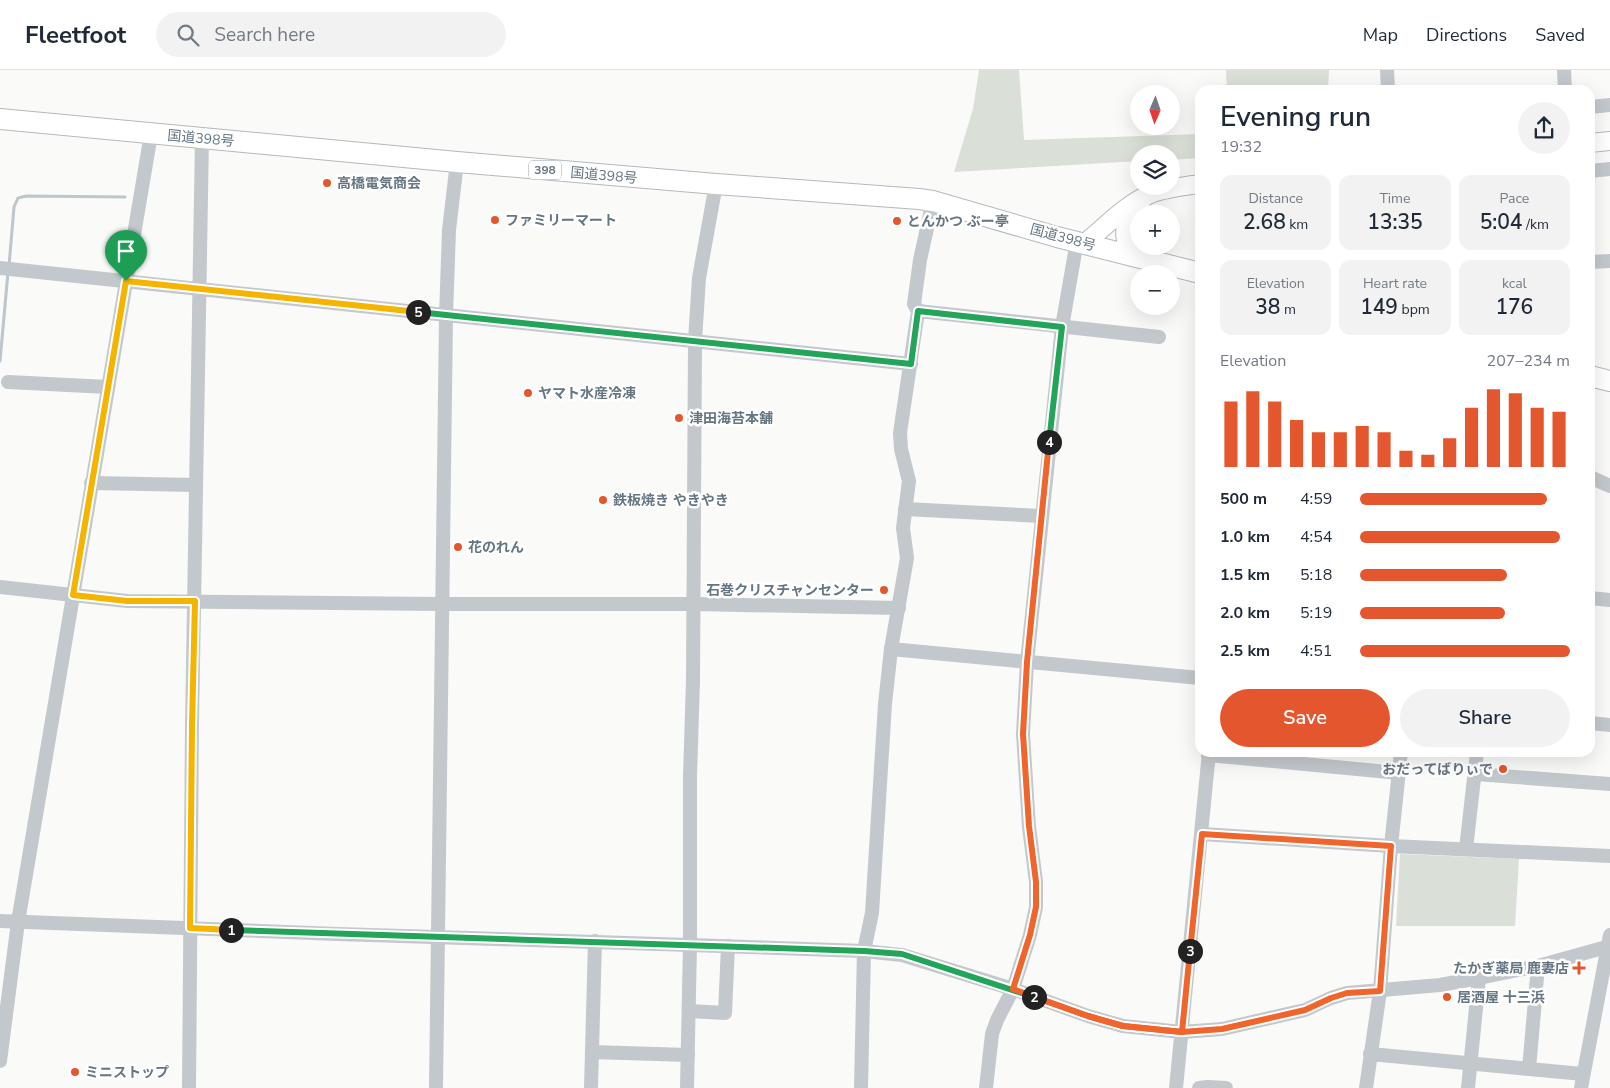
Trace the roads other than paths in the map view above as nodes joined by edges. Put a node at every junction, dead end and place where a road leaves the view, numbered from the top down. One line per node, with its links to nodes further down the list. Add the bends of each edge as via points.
1 (1387, 70): 3 (street)
2 (1564, 70): 4 (street)
3 (1388, 85)
4 (1565, 85)
5 (1610, 105): 6 (street)
6 (1595, 106)
7 (0, 119): 8 (highway, 国道398号 / 398)
8 (150, 134): 9 (highway, 国道398号 / 398); 29 (street)
9 (202, 138): 12 (highway, 国道398号 / 398); 30 (street)
10 (1610, 141): 11 (main road)
11 (1595, 142)
12 (457, 162): 15 (highway, 国道398号 / 398); 32 (street, via 449,230)
13 (1610, 169): 14 (street)
14 (1595, 170)
15 (716, 184): 20 (highway, 国道398号 / 398); 35 (street, via 698,278)
16 (1195, 185): 17 (main road)
17 (1180, 188)
18 (1150, 195): 23 (main road)
19 (1159, 195): 21 (main road)
20 (933, 201): 23 (highway, 国道398号 / 398); 31 (street, via 916,288 914,304)
21 (1144, 205)
22 (1130, 217): 24 (main road, via 1126,240)
23 (1081, 242): 24 (highway, 国道398号 / 398); 33 (street)
24 (1130, 255): 28 (highway, 国道398号 / 398)
25 (1610, 261): 26 (street)
26 (1595, 262)
27 (1, 268): 29 (street)
28 (1195, 272)
29 (126, 281): 30 (street); 40 (street)
30 (199, 288): 32 (street); 43 (street)
31 (918, 311): 33 (street); 36 (street)
32 (446, 316): 35 (street); 52 (street)
33 (1062, 327): 34 (street); 46 (street)
34 (1159, 337)
35 (696, 341): 36 (street); 53 (street)
36 (911, 364): 45 (street, via 900,433 909,481)
37 (1595, 377): 38 (highway)
38 (1610, 381)
39 (8, 382): 40 (street)
40 (108, 388): 42 (street)
41 (1595, 479): 44 (street)
42 (91, 483): 43 (street); 48 (street)
43 (196, 485): 51 (street)
44 (1610, 486)
45 (905, 509): 46 (street); 54 (street, via 902,528 907,558)
46 (1041, 516): 56 (street)
47 (0, 586): 48 (street)
48 (73, 595): 51 (street, via 127,601); 72 (street)
49 (1595, 598): 50 (street)
50 (1610, 600)
51 (195, 601): 52 (street); 73 (street)
52 (443, 604): 53 (street); 74 (street)
53 (693, 604): 54 (street); 77 (street)
54 (899, 608): 55 (street)
55 (891, 649): 56 (street); 79 (street, via 872,913)
56 (1027, 662): 57 (street); 82 (street, via 1023,734 1036,907)
57 (1195, 678)
58 (1595, 723): 59 (street)
59 (1610, 724)
60 (1209, 757): 67 (street)
61 (1238, 757): 64 (street)
62 (1401, 757): 64 (street)
63 (1476, 757): 65 (street)
64 (1399, 774): 68 (street)
65 (1474, 774): 66 (street); 69 (street)
66 (1610, 784)
67 (1202, 834): 68 (street); 86 (street)
68 (1391, 846): 69 (street); 83 (street)
69 (1466, 849): 70 (street)
70 (1610, 856)
71 (0, 921): 72 (street)
72 (18, 922): 73 (street); 90 (street)
73 (190, 928): 74 (street); 94 (street)
74 (438, 936): 75 (street); 95 (street)
75 (595, 942): 77 (street); 87 (street)
76 (1609, 942): 80 (street); 84 (street)
77 (690, 945): 78 (street); 85 (street)
78 (728, 946): 79 (street); 85 (street, via 725,1013)
79 (864, 951): 82 (street, via 902,954); 98 (street)
80 (1538, 966): 81 (street); 92 (street)
81 (1479, 978): 83 (street); 91 (street)
82 (1013, 989): 86 (street, via 1123,1026); 99 (street, via 992,1034)
83 (1380, 991): 86 (street, via 1347,993 1305,1010 1222,1029); 88 (street)
84 (1604, 998): 93 (street)
85 (689, 1011): 89 (street)
86 (1182, 1032): 100 (street)
87 (592, 1052): 89 (street); 96 (street)
88 (1370, 1054): 91 (street); 103 (street)
89 (688, 1055): 97 (street)
90 (0, 1061)
91 (1471, 1064): 92 (street); 104 (street)
92 (1529, 1069): 93 (street)
93 (1582, 1081)
94 (189, 1088)
95 (436, 1088)
96 (591, 1088)
97 (687, 1088)
98 (861, 1088)
99 (986, 1088)
100 (1176, 1088)
101 (1199, 1088): 102 (street)
102 (1226, 1088)
103 (1366, 1088)
104 (1468, 1088)

